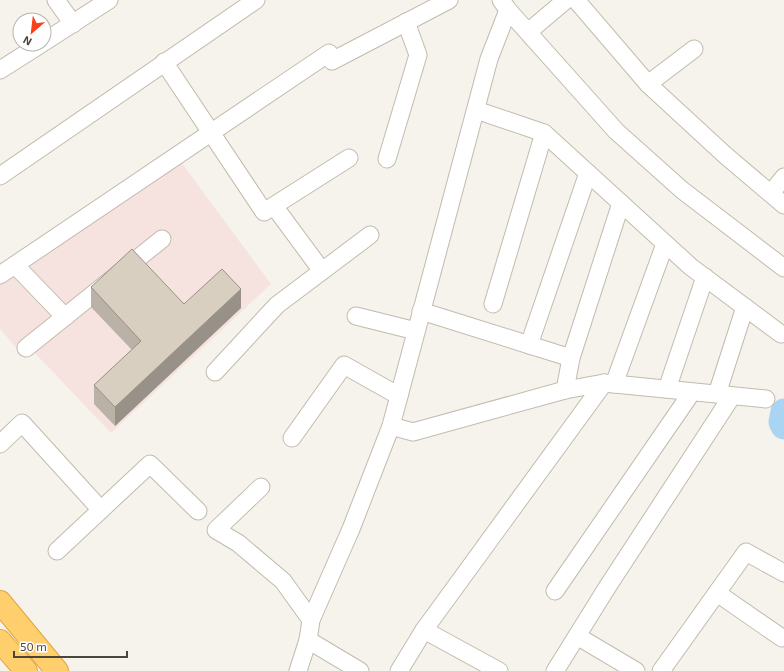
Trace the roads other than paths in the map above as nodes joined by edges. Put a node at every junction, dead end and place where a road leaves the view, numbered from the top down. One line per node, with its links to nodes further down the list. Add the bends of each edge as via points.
1 (56, 0): 9 (street)
2 (109, 0): 9 (street)
3 (256, 0): 14 (street)
4 (448, 0): 8 (street)
5 (566, 0): 10 (street)
6 (576, 0): 16 (street)
7 (505, 5): 10 (street); 17 (street)
8 (406, 22): 18 (street, via 332,61 329,53); 21 (street, via 418,56)
9 (73, 24): 11 (street)
10 (528, 32): 33 (street, via 616,131 682,190)
11 (52, 37)
12 (694, 49): 16 (street)
13 (28, 52): 15 (street)
14 (164, 62): 18 (street); 23 (street)
15 (0, 70)
16 (648, 84): 25 (street)
17 (476, 110): 19 (street); 39 (street)
18 (211, 133): 28 (street, via 264,212); 32 (street)
19 (544, 133): 22 (street); 37 (street)
20 (349, 158): 28 (street)
21 (387, 159)
22 (588, 173): 26 (street); 44 (street)
23 (0, 176)
24 (784, 177): 25 (street)
25 (770, 193): 27 (street)
26 (621, 203): 31 (street); 46 (street)
27 (784, 204)
28 (274, 206): 34 (street)
29 (370, 235): 34 (street)
30 (162, 239): 41 (street)
31 (665, 244): 36 (street); 48 (street)
32 (15, 265): 35 (street); 41 (street)
33 (784, 268)
34 (322, 271): 47 (street, via 277,305)
35 (0, 275)
36 (705, 277): 38 (street); 49 (street)
37 (493, 304)
38 (745, 307): 43 (street); 52 (street)
39 (421, 311): 42 (street); 44 (street)
40 (356, 316): 42 (street)
41 (65, 317): 45 (street)
42 (416, 331): 53 (street)
43 (781, 334)
44 (529, 345): 46 (street)
45 (26, 348)
46 (571, 358): 50 (street)
47 (215, 372)
48 (609, 384): 49 (street); 50 (street); 67 (street)
49 (666, 389): 51 (street)
50 (564, 390): 55 (street, via 413,432)
51 (692, 392): 52 (street); 63 (street)
52 (725, 395): 54 (street); 68 (street)
53 (398, 396): 55 (street); 56 (street, via 344,365)
54 (766, 399)
55 (390, 426): 66 (street, via 351,529)
56 (292, 438)
57 (0, 444): 59 (street, via 22,423)
58 (261, 486): 66 (street, via 216,530 238,542 283,581)
59 (101, 510): 60 (street, via 150,464); 61 (street)
60 (198, 511)
61 (57, 551)
62 (784, 573): 64 (street, via 746,552)
63 (555, 591)
64 (717, 593): 69 (street); 81 (street)
65 (0, 602): 74 (highway)
66 (311, 620): 70 (street)
67 (424, 630): 72 (street); 77 (street)
68 (577, 636): 79 (street); 80 (street)
69 (782, 638)
70 (308, 640): 75 (street); 76 (street)
71 (0, 641): 73 (highway)
72 (476, 666): 78 (street)
73 (26, 671)
74 (56, 671)
75 (298, 671)
76 (360, 671)
77 (399, 671)
78 (499, 671)
79 (555, 671)
80 (636, 671)
81 (661, 671)

